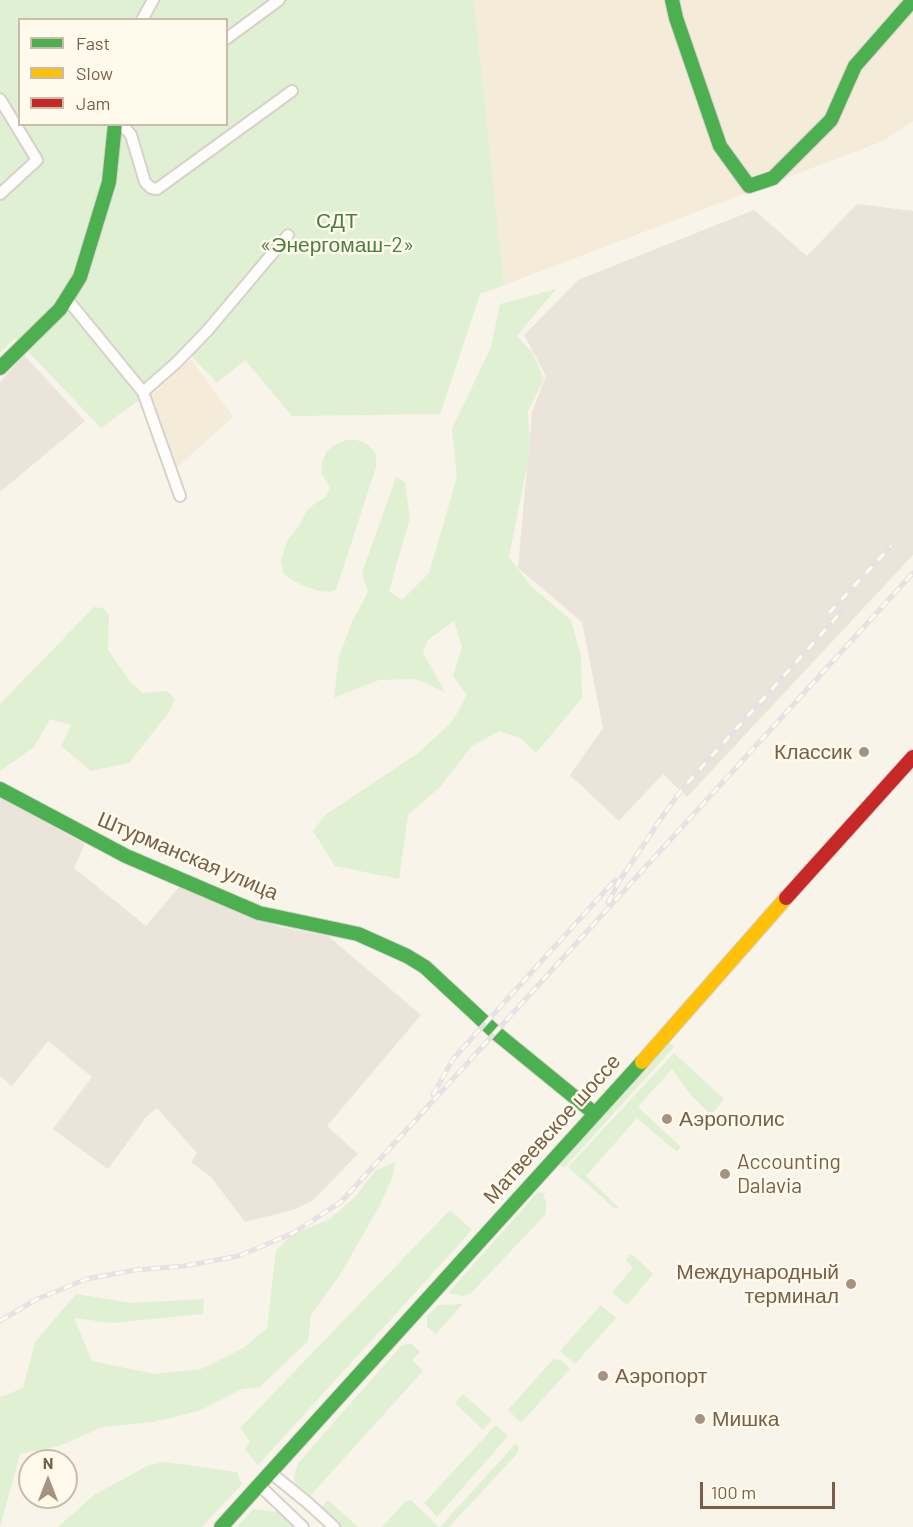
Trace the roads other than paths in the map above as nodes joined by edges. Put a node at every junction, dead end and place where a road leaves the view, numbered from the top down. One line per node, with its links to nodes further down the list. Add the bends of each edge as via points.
1 (153, 0): 5 (street)
2 (279, 0): 6 (street)
3 (672, 0): 4 (street, via 720,146 749,186 773,178 831,120 855,66)
4 (911, 7)
5 (143, 18)
6 (228, 38)
7 (292, 91): 10 (street, via 157,189 145,182 131,135)
8 (0, 99): 11 (street, via 37,160)
9 (117, 126): 13 (street, via 109,182 80,277)
10 (121, 126)
11 (0, 194)
12 (288, 235): 15 (street, via 207,331)
13 (67, 299): 14 (street); 15 (street)
14 (0, 368)
15 (143, 392): 16 (street)
16 (180, 496)
17 (913, 757): 19 (street, Матвеевское шоссе)
18 (0, 789): 19 (street, Штурманская улица, via 126,856 259,913 358,934 407,956 425,967 496,1033)
19 (594, 1113): 20 (street, Матвеевское шоссе)
20 (271, 1473): 21 (street, Матвеевское шоссе); 24 (street)
21 (259, 1485): 22 (street, Матвеевское шоссе); 23 (street)
22 (221, 1527)
23 (303, 1527)
24 (334, 1527)

